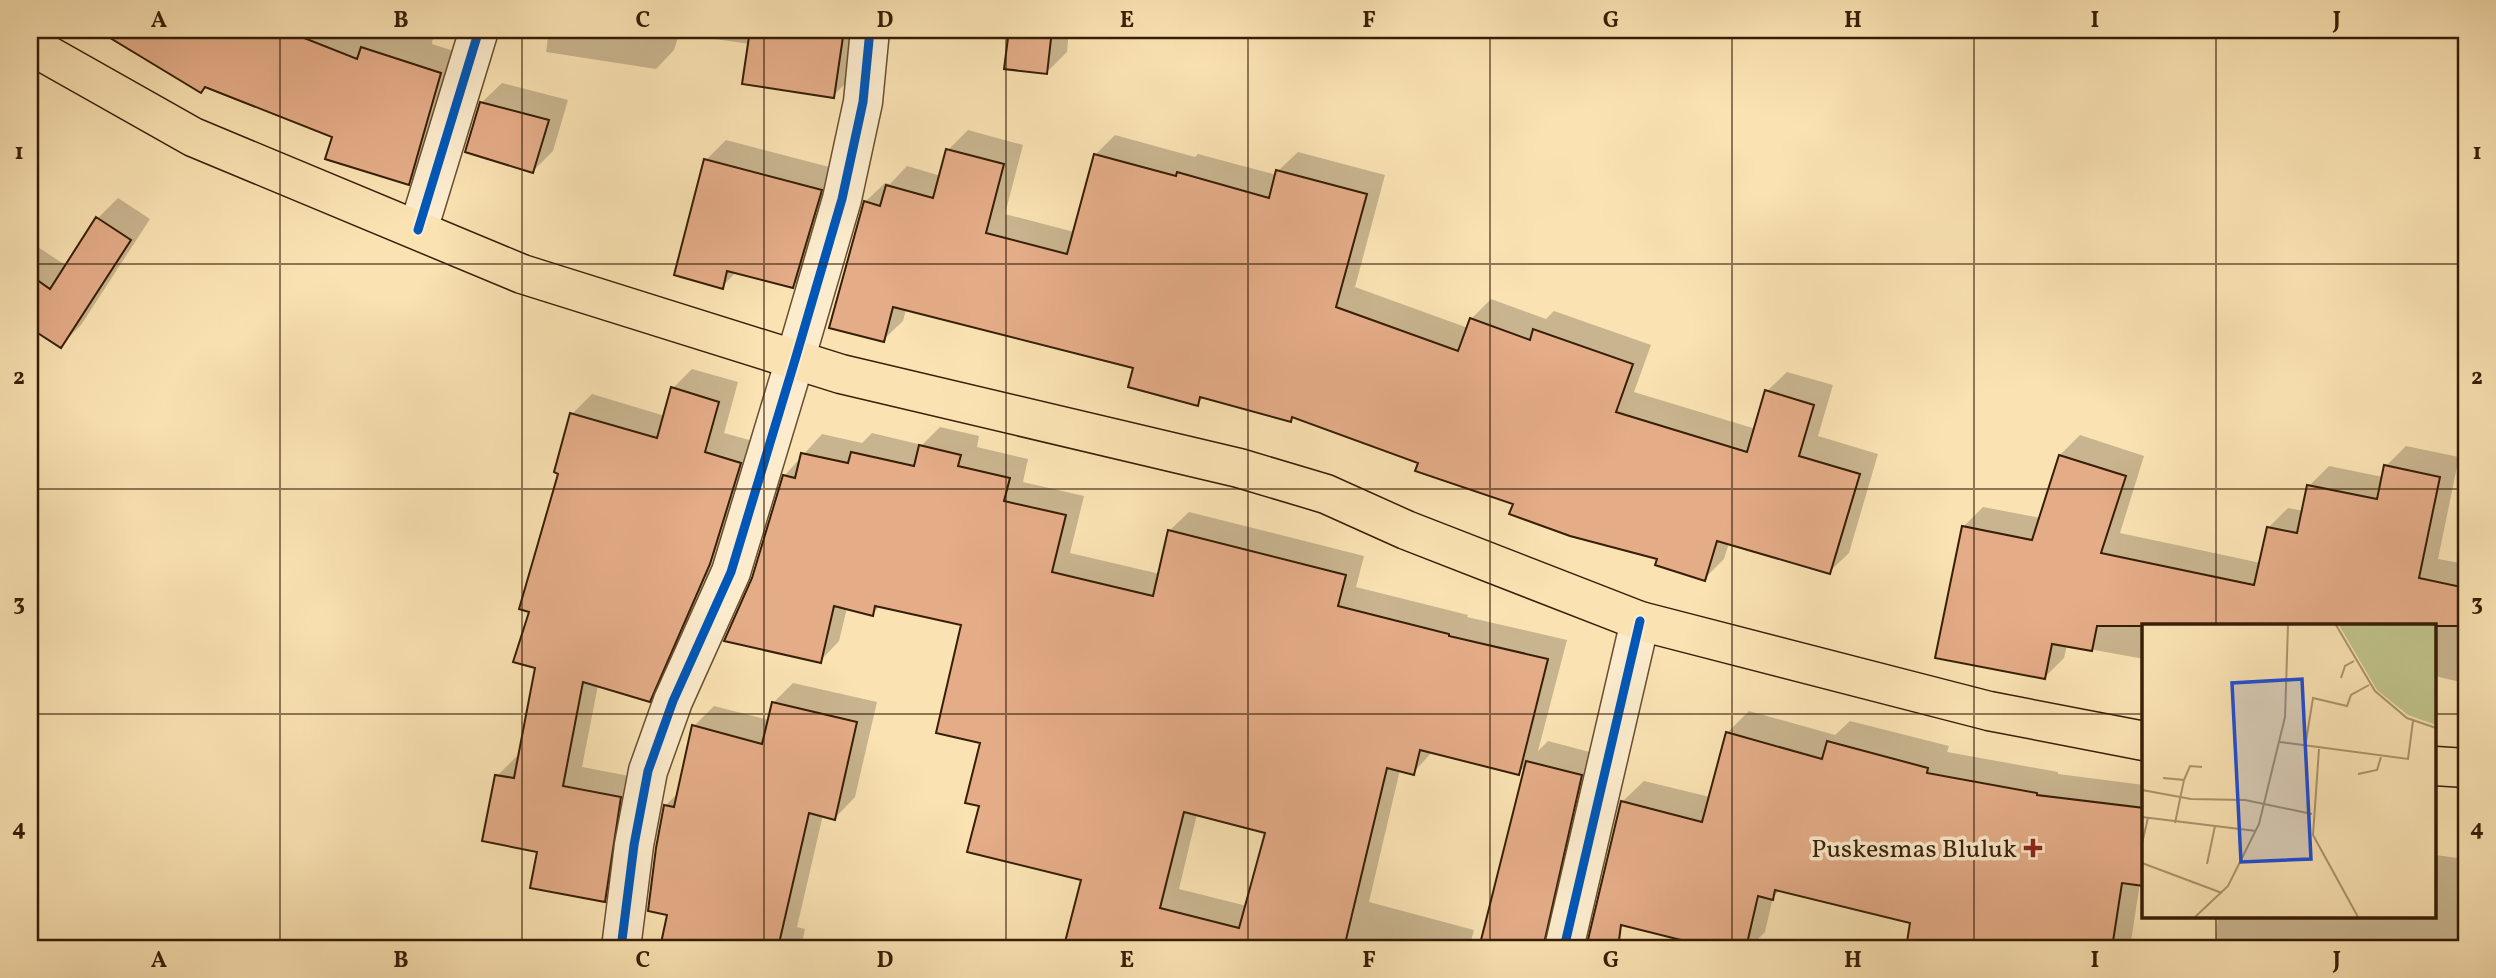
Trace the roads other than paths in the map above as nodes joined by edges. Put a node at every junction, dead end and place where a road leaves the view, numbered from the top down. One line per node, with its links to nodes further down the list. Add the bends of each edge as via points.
1 (480, 30): 4 (street)
2 (870, 30): 5 (street, via 863,102 842,199)
3 (30, 45): 4 (main road, via 193,137)
4 (418, 230): 5 (main road, via 523,274)
5 (795, 360): 6 (main road, via 1239,468 1326,494); 10 (street, via 731,572 673,701 648,771)
6 (1640, 621): 7 (main road, via 1989,711); 11 (street)
7 (2142, 741)
8 (2436, 766): 9 (main road)
9 (2466, 768)
10 (621, 948)
11 (1564, 948)

